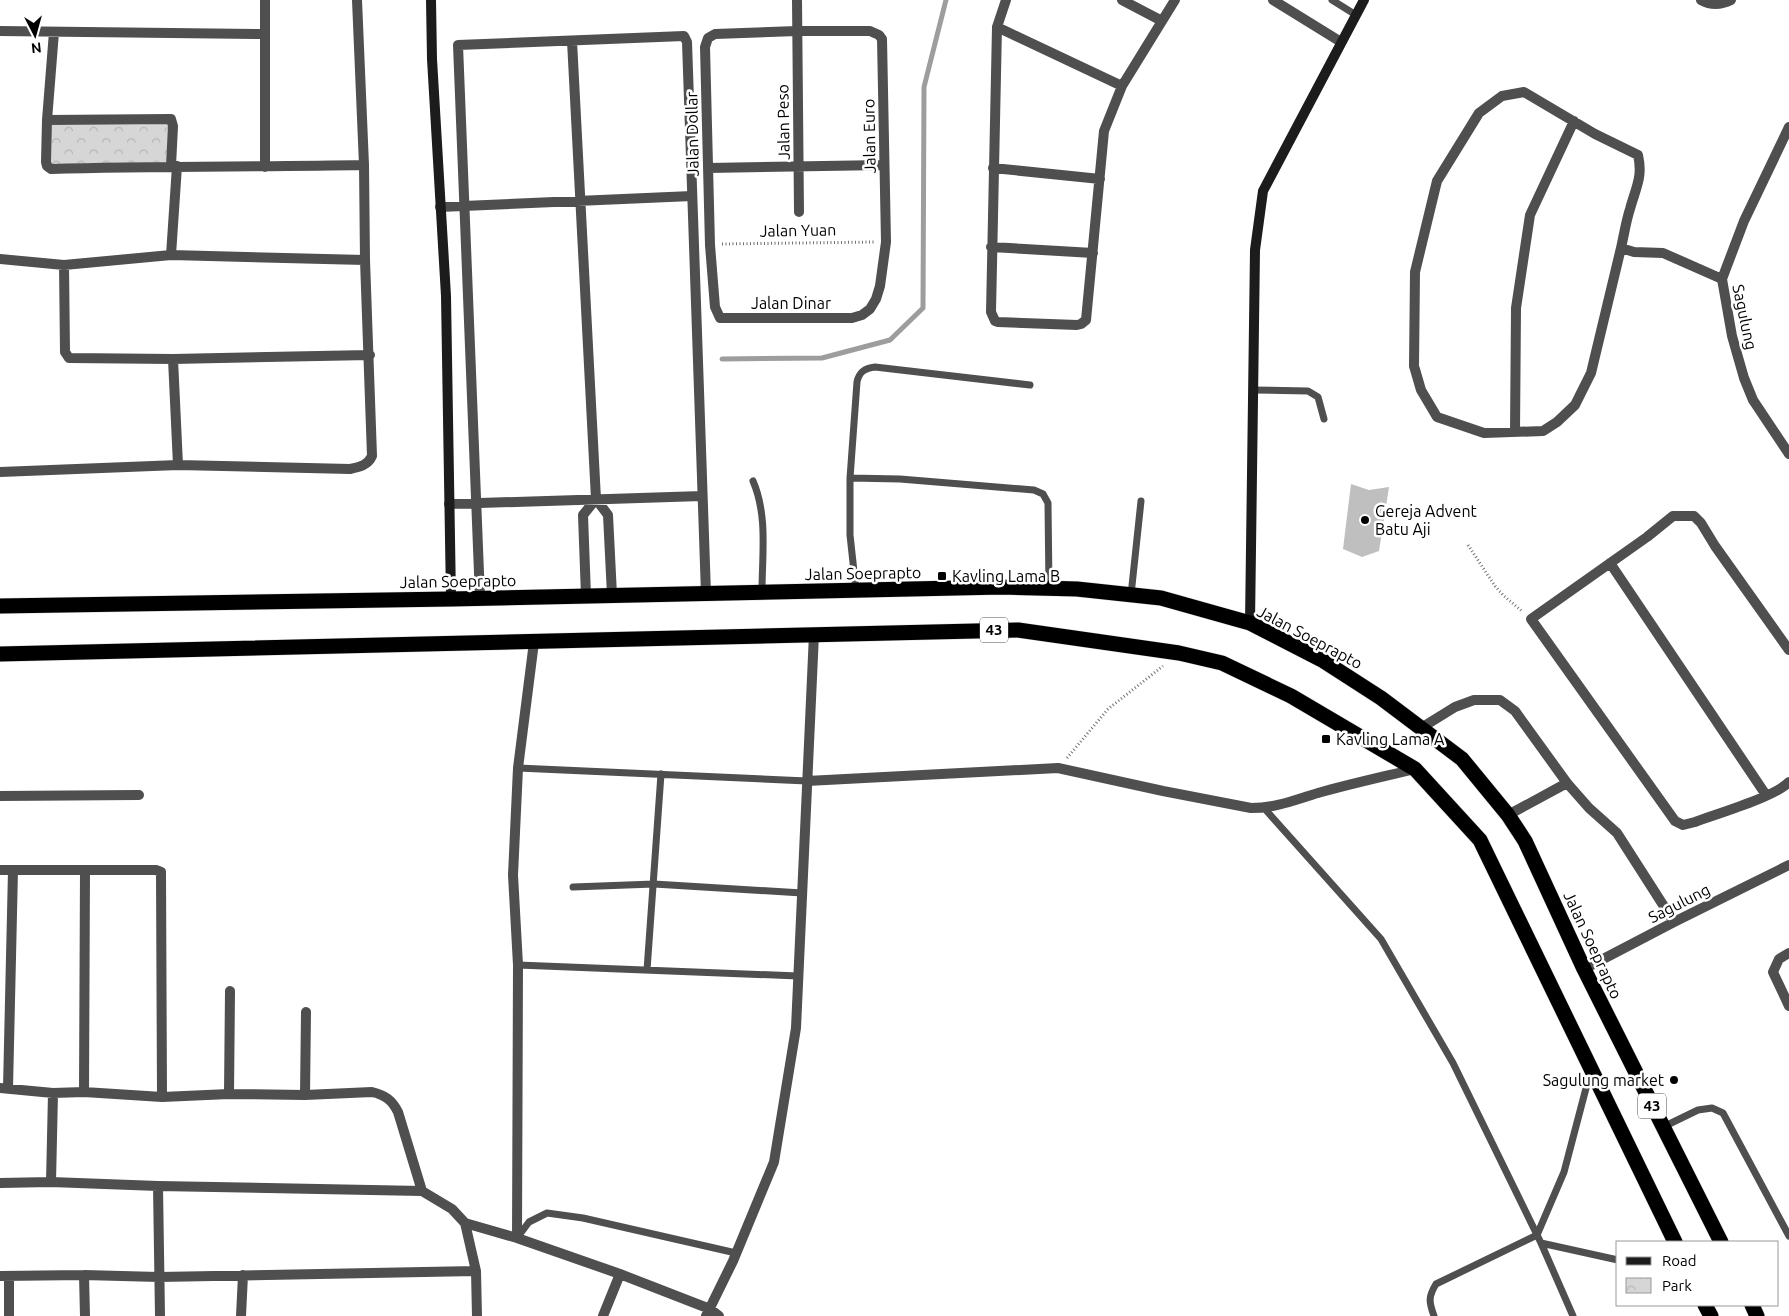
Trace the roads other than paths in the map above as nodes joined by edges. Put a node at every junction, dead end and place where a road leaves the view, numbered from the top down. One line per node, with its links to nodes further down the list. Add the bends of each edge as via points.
1 (265, 0): 19 (street)
2 (357, 0): 26 (street)
3 (431, 0): 37 (street)
4 (797, 0): 17 (street, Jalan Peso)
5 (1006, 0): 15 (street)
6 (1122, 0): 14 (street)
7 (1175, 0): 14 (street)
8 (1273, 0): 21 (street)
9 (1332, 0): 13 (lane)
10 (1364, 0): 13 (street)
11 (1701, 0): 12 (street, via 1719,5)
12 (1731, 0)
13 (1356, 15): 21 (street)
14 (1162, 21): 22 (street)
15 (997, 28): 22 (street); 32 (street)
16 (0, 31): 18 (street)
17 (797, 31): 27 (street, Jalan Euro, via 870,31 882,39); 29 (street, Jalan Peso); 31 (street, Jalan Dollar, via 715,34 706,40)
18 (54, 32): 19 (street); 23 (street)
19 (265, 34): 30 (street)
20 (572, 41): 34 (street, via 684,36 688,42); 35 (street); 36 (street, via 458,45)
21 (1341, 42): 52 (street, via 1263,190 1255,250)
22 (1122, 86): 33 (street, via 1104,131)
23 (47, 120): 28 (street, via 171,119); 28 (street, via 46,162 51,169)
24 (1574, 121): 40 (street, via 1638,155 1639,181); 54 (street, via 1530,215 1516,308); 54 (street, via 1524,92 1502,96 1479,113 1438,181 1415,272 1414,366 1421,390 1437,418 1484,433)
25 (1789, 127): 46 (street, Sagulung, via 1744,221)
26 (364, 165): 30 (street); 44 (street)
27 (884, 165): 29 (street); 47 (street, Jalan Euro, via 886,242 880,286 870,309)
28 (174, 166): 30 (street); 42 (street)
29 (799, 166): 31 (street); 38 (street, Jalan Peso)
30 (265, 167)
31 (708, 168): 48 (street, Jalan Dollar, via 710,245 715,307)
32 (993, 168): 33 (street); 39 (street)
33 (1100, 179): 41 (street)
34 (692, 196): 35 (street); 60 (street)
35 (581, 201): 36 (street); 61 (street)
36 (464, 206): 37 (street); 64 (street)
37 (440, 207): 63 (street, via 446,296)
38 (799, 212)
39 (991, 247): 41 (street); 41 (street, via 991,312 998,322 1077,325 1084,322)
40 (1621, 248): 46 (street, via 1663,253); 54 (street, via 1591,374 1575,404 1543,431)
41 (1092, 254)
42 (171, 256): 44 (street); 45 (street)
43 (0, 259): 45 (street)
44 (365, 260): 49 (street)
45 (64, 264): 50 (street, via 67,357)
46 (1722, 279): 55 (street, Sagulung, via 1732,336 1744,378 1753,400)
47 (862, 315): 48 (street, Jalan Dinar, via 846,318)
48 (720, 318)
49 (370, 355): 50 (street); 56 (street, via 370,461 350,469)
50 (173, 359): 56 (street)
51 (1030, 385): 58 (lane, via 875,367 864,370 857,382)
52 (1253, 390): 53 (lane, via 1308,391 1318,396); 76 (street)
53 (1324, 419)
54 (1515, 432)
55 (1789, 454)
56 (178, 465): 57 (street)
57 (0, 472)
58 (850, 478): 66 (lane, via 1034,490 1043,494 1048,502); 67 (lane, via 850,535)
59 (753, 481): 68 (lane, via 762,505)
60 (702, 496): 61 (street); 69 (street)
61 (596, 499): 64 (street); 71 (street, via 583,515); 72 (street, via 608,515)
62 (1141, 501): 70 (lane)
63 (449, 504): 64 (street); 74 (street)
64 (476, 504): 73 (street)
65 (1610, 563): 79 (street, via 1672,516 1694,516); 89 (street); 89 (street, via 1531,619 1675,821 1682,825 1695,822)
66 (1049, 588): 67 (highway, Jalan Soeprapto / 43); 70 (highway, Jalan Soeprapto / 43)
67 (856, 590): 68 (highway, Jalan Soeprapto / 43)
68 (762, 593): 69 (highway, Jalan Soeprapto / 43)
69 (706, 594): 72 (highway, Jalan Soeprapto / 43)
70 (1131, 595): 76 (highway, Jalan Soeprapto / 43, via 1161,598)
71 (586, 596): 72 (highway, Jalan Soeprapto / 43); 73 (highway, Jalan Soeprapto / 43)
72 (612, 596)
73 (480, 598): 74 (highway, Jalan Soeprapto / 43)
74 (451, 599): 75 (highway, Jalan Soeprapto / 43)
75 (0, 606)
76 (1250, 623): 81 (highway, Jalan Soeprapto / 43, via 1322,660)
77 (814, 634): 78 (highway, 43); 83 (highway, 43, via 1018,630 1179,652 1222,663 1291,696); 85 (street)
78 (534, 642): 80 (highway, 43); 82 (street)
79 (1789, 650)
80 (0, 654)
81 (1421, 728): 86 (street, via 1455,707 1474,700 1500,700 1516,712); 92 (highway, Jalan Soeprapto / 43, via 1462,759)
82 (518, 768): 84 (lane); 102 (street, via 513,874)
83 (1415, 769): 91 (street); 109 (highway, 43, via 1480,840)
84 (661, 774): 85 (lane); 97 (lane)
85 (807, 780): 91 (street, via 1058,768 1163,791); 99 (street)
86 (1567, 782): 92 (street); 100 (street, via 1588,808 1617,833)
87 (1789, 782): 89 (street)
88 (139, 795): 90 (street)
89 (1766, 795)
90 (0, 796)
91 (1264, 808): 122 (lane, via 1381,939 1453,1063)
92 (1508, 815): 103 (highway, Jalan Soeprapto / 43, via 1525,841)
93 (1789, 865): 100 (street, Sagulung)
94 (0, 870): 95 (street)
95 (13, 870): 96 (street); 110 (street)
96 (85, 870): 111 (street); 115 (street, via 161,872)
97 (654, 884): 98 (lane); 99 (lane); 104 (lane)
98 (573, 887)
99 (802, 893): 105 (street)
100 (1674, 922): 103 (street, Sagulung)
101 (1789, 953): 107 (street, via 1778,959 1772,972)
102 (518, 965): 104 (lane); 124 (street)
103 (1584, 969): 116 (highway, Jalan Soeprapto / 43)
104 (648, 970): 105 (lane)
105 (798, 976): 128 (street, via 796,1028 774,1162)
106 (230, 991): 113 (street)
107 (1789, 1006)
108 (306, 1012): 114 (street)
109 (1591, 1070): 122 (lane, via 1564,1172); 125 (highway, 43)
110 (4, 1088): 112 (street)
111 (84, 1092): 112 (street); 115 (street)
112 (53, 1093): 117 (street)
113 (229, 1094): 114 (street); 115 (street)
114 (305, 1095): 120 (street, via 372,1092 392,1101)
115 (162, 1096)
116 (1663, 1127): 123 (lane, via 1698,1110 1712,1108 1723,1113); 126 (highway, Jalan Soeprapto / 43)
117 (51, 1182): 118 (street); 119 (street)
118 (0, 1183)
119 (158, 1186): 120 (street); 135 (street)
120 (422, 1192): 121 (street, via 452,1209)
121 (465, 1223): 124 (street); 130 (street)
122 (1537, 1235): 127 (lane); 144 (lane, via 1436,1284 1430,1294)
123 (1789, 1236)
124 (517, 1238): 128 (lane, via 529,1222 547,1213 583,1218); 131 (street)
125 (1675, 1241)
126 (1720, 1241)
127 (1541, 1243): 129 (lane); 145 (lane)
128 (736, 1253): 136 (street)
129 (1616, 1260)
130 (476, 1271): 133 (street); 141 (street)
131 (620, 1274): 136 (street); 142 (street)
132 (84, 1275): 134 (street); 135 (street); 138 (street)
133 (243, 1275): 135 (street); 140 (street)
134 (4, 1276): 137 (street)
135 (159, 1277): 139 (street)
136 (708, 1312): 143 (street)
137 (9, 1316)
138 (85, 1316)
139 (160, 1316)
140 (241, 1316)
141 (477, 1316)
142 (603, 1316)
143 (719, 1316)
144 (1434, 1316)
145 (1574, 1316)

